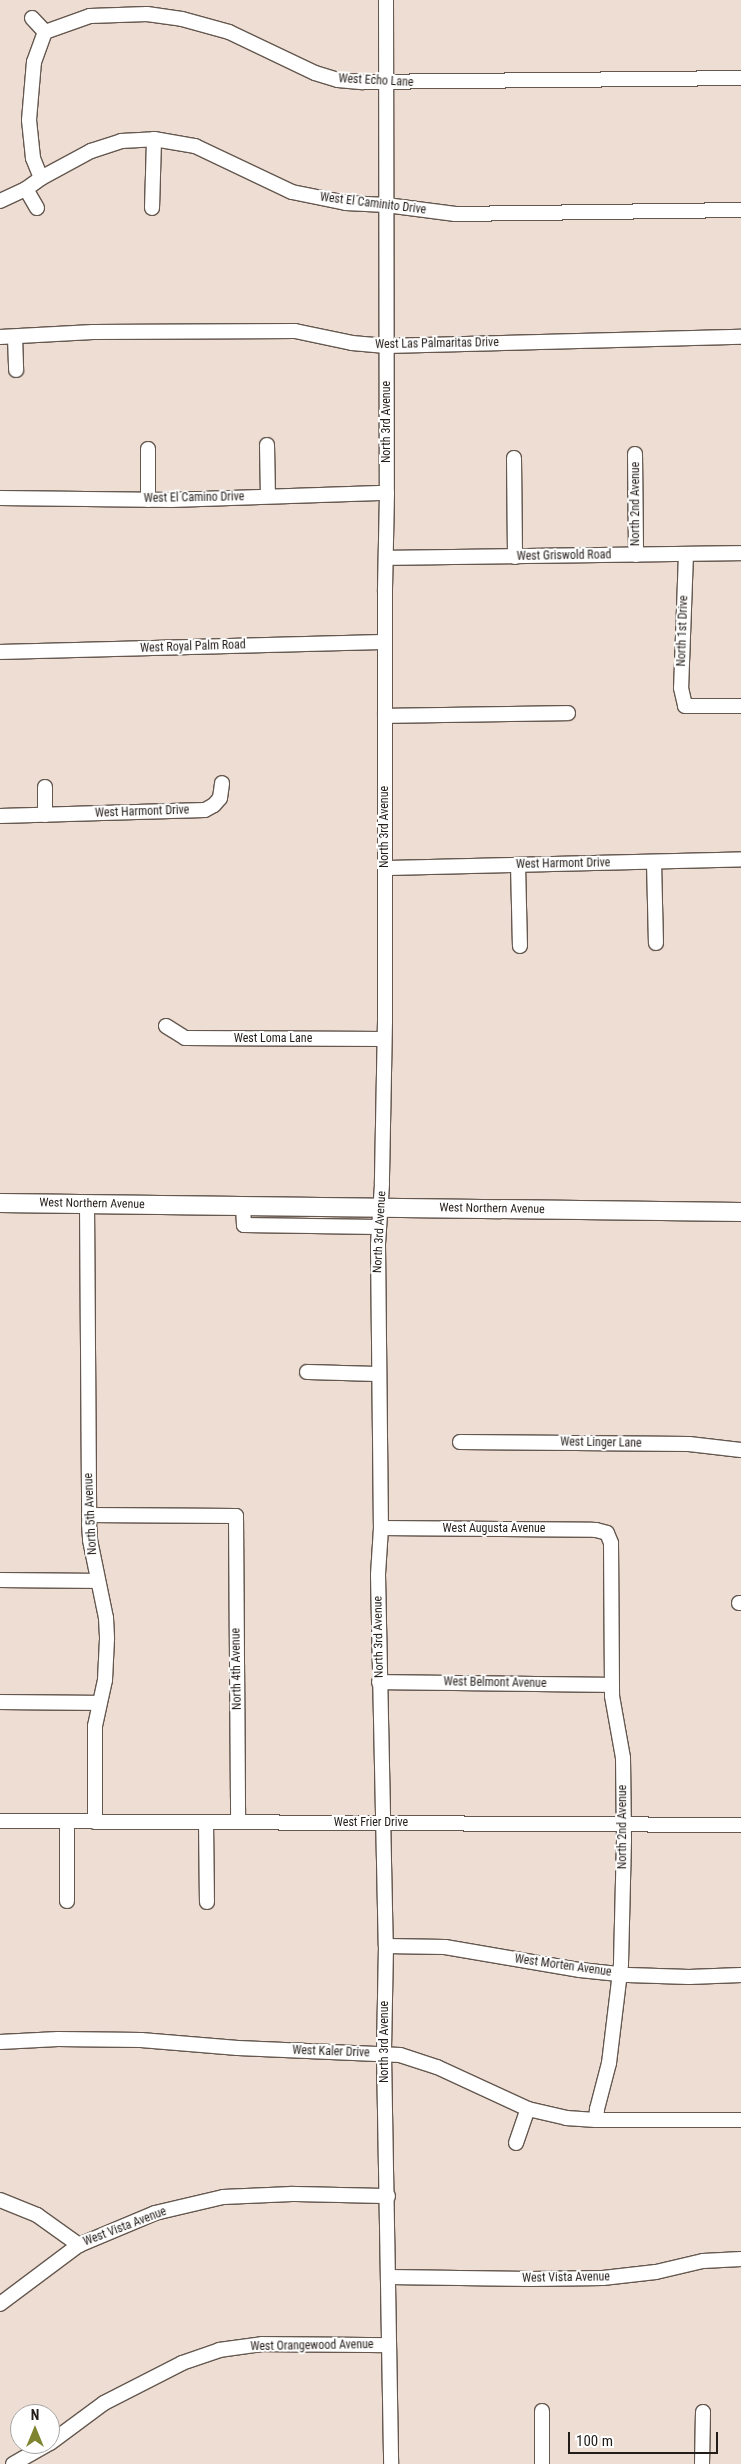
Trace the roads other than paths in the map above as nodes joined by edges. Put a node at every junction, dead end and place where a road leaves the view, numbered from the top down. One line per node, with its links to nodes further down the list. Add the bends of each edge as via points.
1 (386, 0): 5 (street, North 3rd Avenue)
2 (32, 18): 3 (street)
3 (45, 32): 5 (street, West Echo Lane, via 90,16 147,14 182,19 228,32 314,73 338,80); 7 (street, via 34,62 29,120 33,158)
4 (741, 78): 5 (street, West Echo Lane)
5 (386, 83): 10 (street, North 3rd Avenue)
6 (154, 139): 7 (street, West El Caminito Drive, via 122,141 92,151); 10 (street, West El Caminito Drive, via 195,146 292,192 346,203); 12 (street)
7 (41, 178): 8 (street, West El Caminito Drive)
8 (26, 190): 9 (street, West El Caminito Drive); 11 (street)
9 (0, 201)
10 (386, 205): 13 (street, West El Caminito Drive, via 455,214); 17 (street, North 3rd Avenue)
11 (37, 208)
12 (152, 208)
13 (741, 210)
14 (0, 337): 15 (street, West Las Palmaritas Drive)
15 (15, 337): 17 (street, West Las Palmaritas Drive, via 93,332 295,330 352,343); 18 (street)
16 (741, 337): 17 (street, West Las Palmaritas Drive)
17 (386, 346): 23 (street, North 3rd Avenue)
18 (16, 370)
19 (268, 445): 24 (street)
20 (148, 449): 26 (street, West El Camino Drive)
21 (635, 454): 29 (street, North 2nd Avenue)
22 (514, 458): 30 (street)
23 (387, 493): 24 (street, West El Camino Drive); 31 (street, North 3rd Avenue)
24 (268, 496): 26 (street, West El Camino Drive)
25 (0, 498): 26 (street, West El Camino Drive)
26 (148, 500)
27 (741, 553): 28 (street, West Griswold Road)
28 (686, 554): 29 (street, West Griswold Road); 34 (street, North 1st Drive, via 681,688 686,706)
29 (636, 555): 30 (street, West Griswold Road)
30 (515, 557): 31 (street, West Griswold Road)
31 (386, 558): 32 (street, North 3rd Avenue)
32 (385, 642): 33 (street, West Royal Palm Road); 36 (street, North 3rd Avenue)
33 (0, 652)
34 (741, 706)
35 (568, 712): 36 (street)
36 (385, 716): 44 (street, North 3rd Avenue)
37 (222, 783): 39 (street, West Harmont Drive, via 220,798 205,810)
38 (45, 787): 39 (street)
39 (45, 814): 40 (street, West Harmont Drive)
40 (0, 816)
41 (741, 859): 42 (street, West Harmont Drive)
42 (654, 862): 43 (street, West Harmont Drive); 45 (street)
43 (518, 865): 44 (street, West Harmont Drive); 46 (street)
44 (385, 868): 48 (street, North 3rd Avenue)
45 (656, 943)
46 (520, 946)
47 (166, 1026): 48 (street, West Loma Lane, via 185,1038)
48 (384, 1040): 52 (street, North 3rd Avenue)
49 (0, 1203): 50 (main road, West Northern Avenue)
50 (87, 1204): 51 (main road, West Northern Avenue); 59 (street, North 5th Avenue)
51 (243, 1206): 52 (main road, West Northern Avenue); 54 (street, via 244,1224)
52 (380, 1207): 53 (main road, West Northern Avenue); 54 (street, North 3rd Avenue)
53 (741, 1212)
54 (379, 1227): 56 (street, North 3rd Avenue)
55 (307, 1372): 56 (street)
56 (378, 1374): 60 (street, North 3rd Avenue)
57 (460, 1442): 58 (street, West Linger Lane, via 688,1444)
58 (741, 1450)
59 (89, 1515): 63 (street, North 5th Avenue); 72 (street, North 4th Avenue, via 236,1516)
60 (381, 1528): 61 (street, West Augusta Avenue, via 596,1530); 64 (street, North 3rd Avenue, via 378,1575)
61 (607, 1533): 65 (street, North 2nd Avenue, via 612,1543)
62 (0, 1580): 63 (street)
63 (98, 1581): 67 (street, North 5th Avenue, via 107,1639 105,1680)
64 (380, 1682): 65 (street, West Belmont Avenue); 73 (street, North 3rd Avenue)
65 (611, 1685): 74 (street, North 2nd Avenue, via 623,1758)
66 (0, 1702): 67 (street)
67 (99, 1703): 70 (street, North 5th Avenue, via 94,1740)
68 (0, 1821): 69 (street, West Frier Drive)
69 (67, 1822): 70 (street, West Frier Drive); 76 (street)
70 (94, 1822): 71 (street, West Frier Drive)
71 (206, 1822): 72 (street, West Frier Drive); 77 (street)
72 (238, 1822): 73 (street, West Frier Drive)
73 (384, 1823): 74 (street, West Frier Drive); 78 (street, North 3rd Avenue)
74 (624, 1824): 75 (street, West Frier Drive); 79 (street, North 2nd Avenue)
75 (741, 1825)
76 (67, 1901)
77 (207, 1902)
78 (386, 1946): 79 (street, West Morten Avenue, via 445,1947); 82 (street, North 3rd Avenue)
79 (620, 1974): 80 (street, West Morten Avenue, via 661,1977); 84 (street, North 2nd Avenue, via 609,2063)
80 (741, 1975)
81 (0, 2042): 82 (street, West Kaler Drive, via 141,2040)
82 (384, 2054): 83 (street, West Kaler Drive, via 400,2055 437,2067); 87 (street, North 3rd Avenue)
83 (528, 2109): 84 (street, West Kaler Drive, via 566,2118); 86 (street)
84 (596, 2120): 85 (street, West Kaler Drive)
85 (741, 2120)
86 (516, 2143)
87 (388, 2196): 89 (street, West Vista Avenue, via 292,2194 223,2197 155,2213); 91 (street, North 3rd Avenue)
88 (0, 2200): 89 (street, via 37,2215)
89 (79, 2245): 92 (street, West Vista Avenue)
90 (741, 2259): 91 (street, West Vista Avenue, via 703,2261 656,2272 603,2278)
91 (389, 2276): 93 (street, North 3rd Avenue)
92 (0, 2304)
93 (389, 2345): 96 (street, West Orangewood Avenue, via 262,2344 220,2350 182,2363 112,2398); 99 (street, North 3rd Avenue)
94 (542, 2411): 100 (street)
95 (703, 2412): 101 (street)
96 (60, 2435)
97 (30, 2454): 98 (street, West Orangewood Avenue)
98 (13, 2464)
99 (391, 2464)
100 (542, 2464)
101 (702, 2464)

